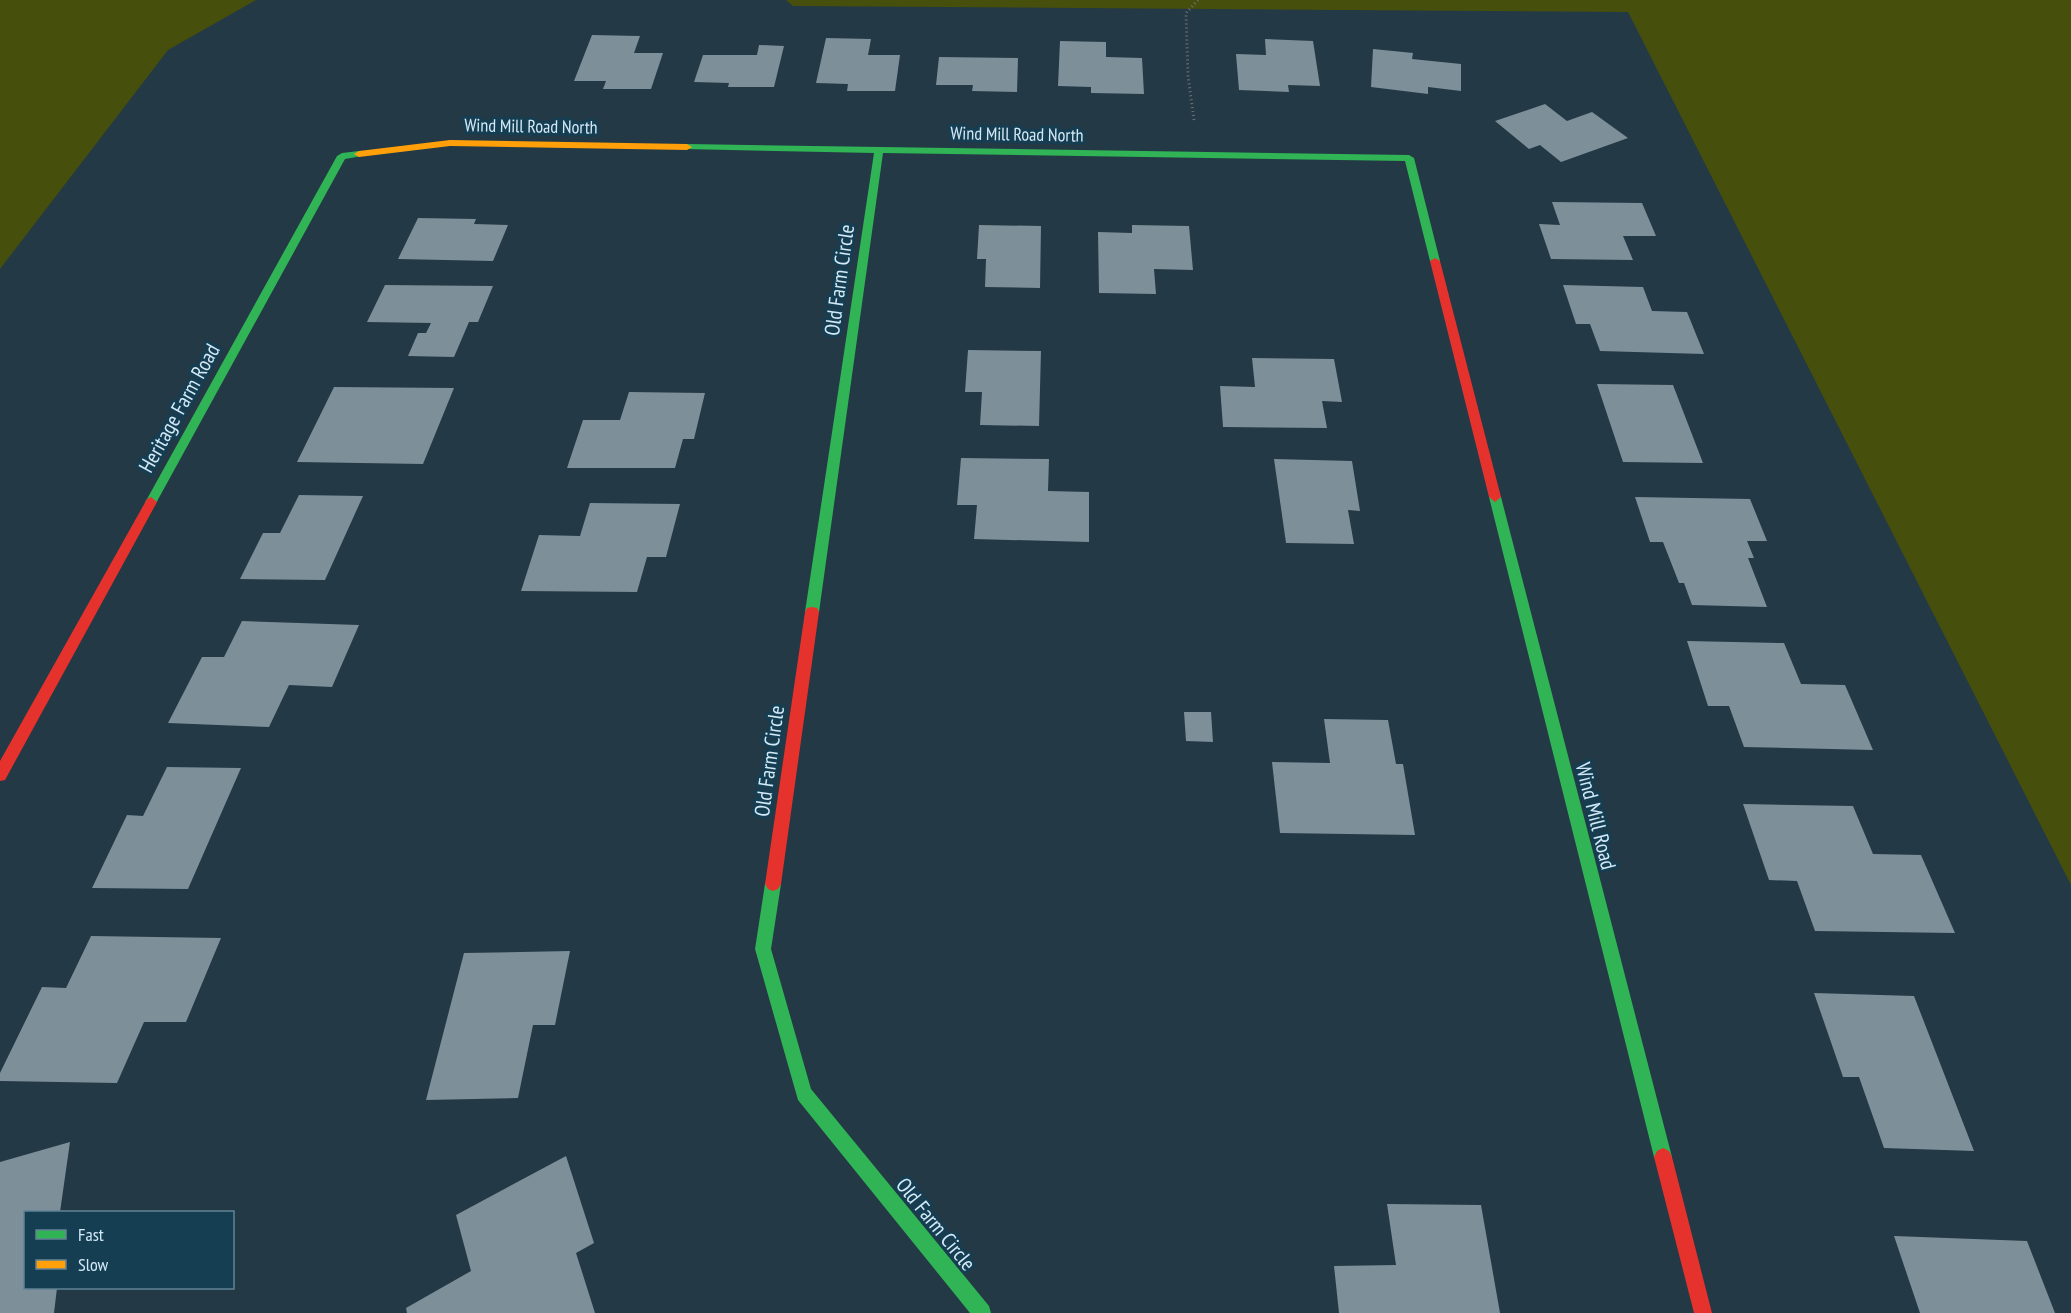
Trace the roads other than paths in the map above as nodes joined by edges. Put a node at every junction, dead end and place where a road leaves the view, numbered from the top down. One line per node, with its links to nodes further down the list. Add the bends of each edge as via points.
1 (450, 143): 2 (street, Wind Mill Road North); 4 (street, Heritage Farm Road, via 342,156)
2 (879, 150): 3 (street, Wind Mill Road North, via 1409,158); 5 (street, Old Farm Circle, via 763,949 804,1095)
3 (1451, 328): 6 (street, Wind Mill Road)
4 (0, 775)
5 (982, 1313)
6 (1703, 1313)

